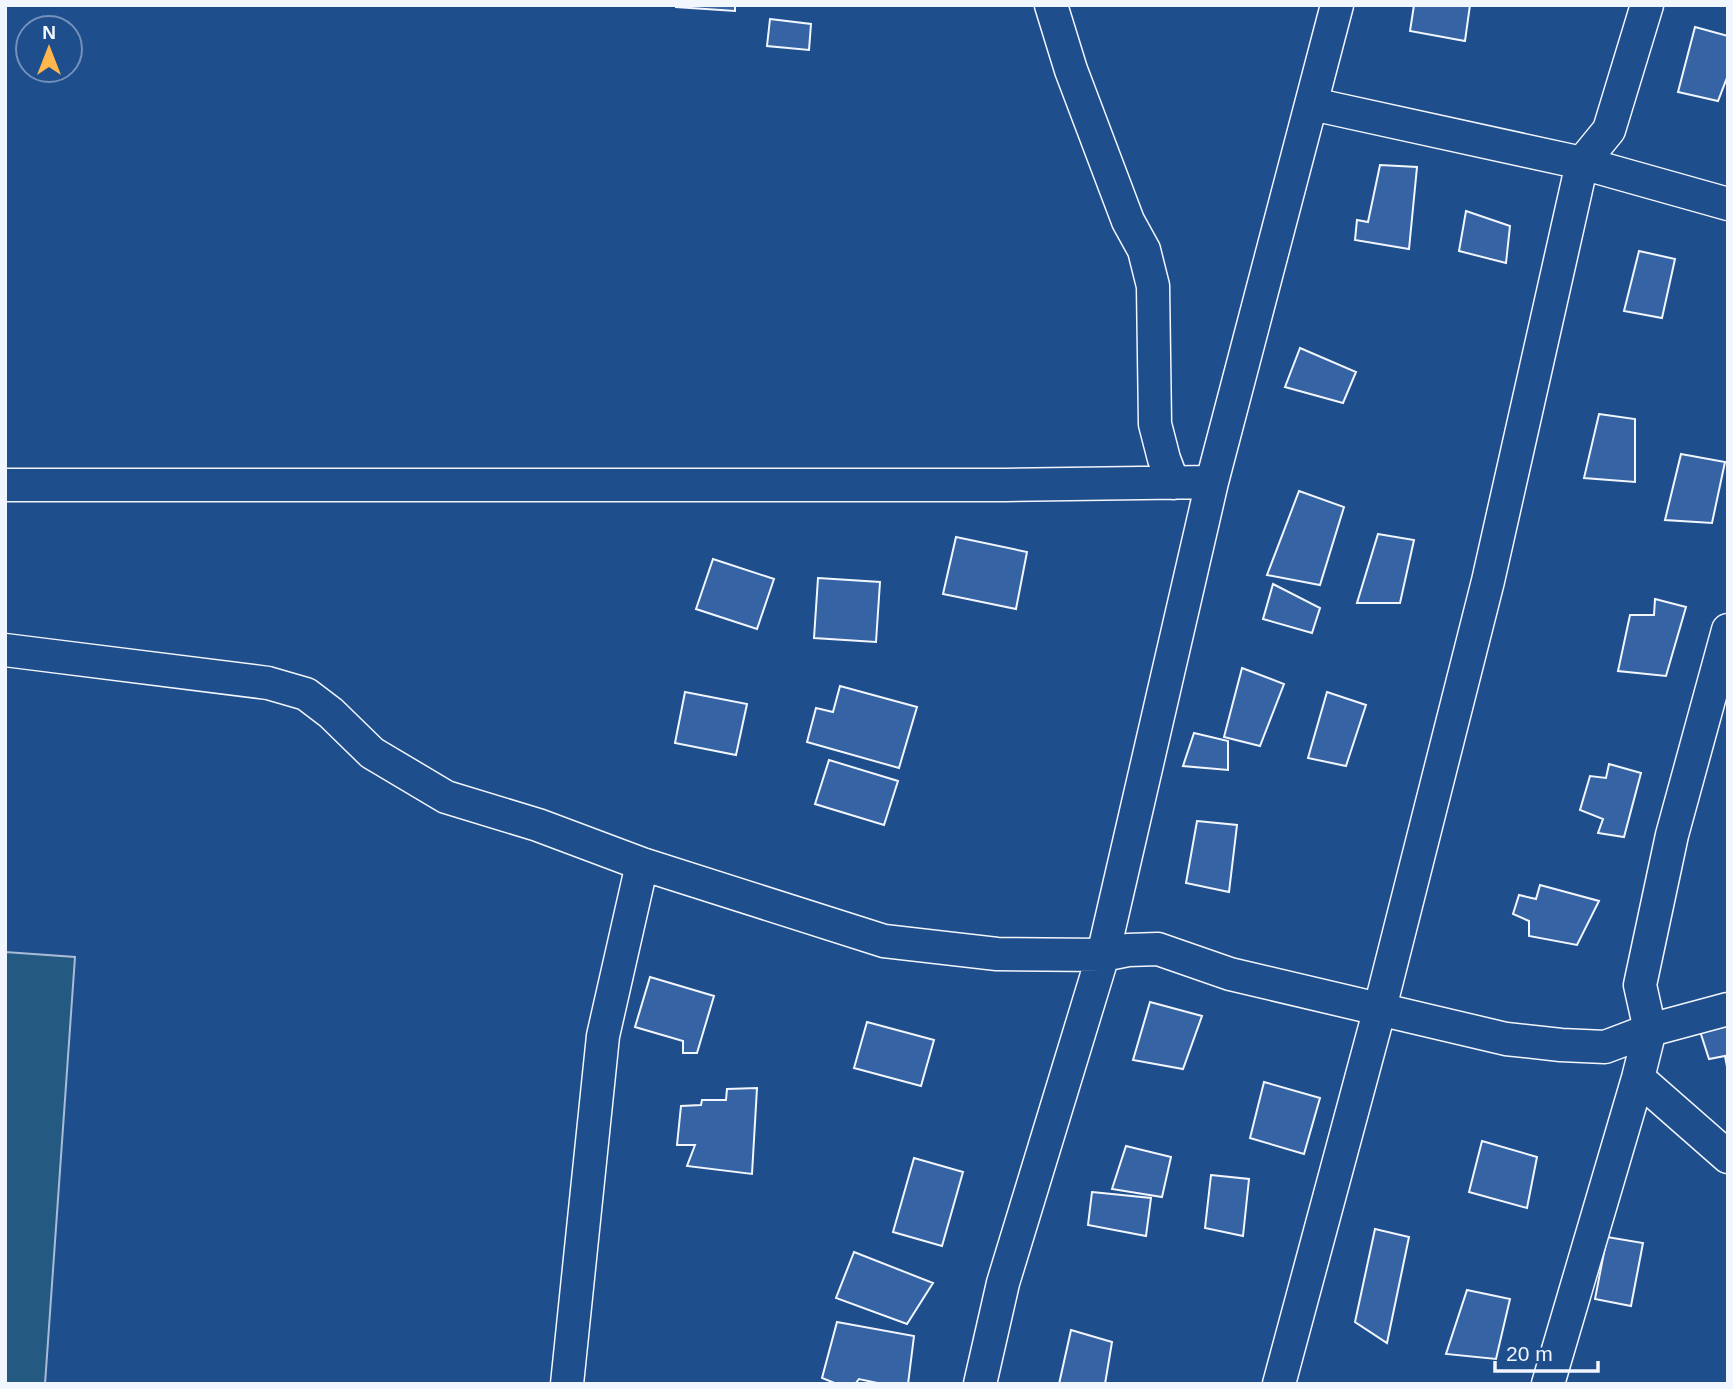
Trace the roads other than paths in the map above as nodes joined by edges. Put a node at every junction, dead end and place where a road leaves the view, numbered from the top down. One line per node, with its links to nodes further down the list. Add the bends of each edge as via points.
1 (1051, 5): 8 (street, via 1128,222 1144,250 1153,286 1155,424)
2 (1337, 5): 4 (street)
3 (1647, 5): 5 (street, via 1609,130)
4 (1312, 104): 5 (street); 7 (street)
5 (1582, 163): 6 (street); 14 (street, via 1488,581)
6 (1728, 204)
7 (1212, 482): 8 (street); 13 (street)
8 (1173, 483): 9 (street)
9 (5, 485)
10 (1728, 630): 16 (street, via 1672,835 1640,985)
11 (5, 650): 12 (street, via 268,683 306,694 372,753 446,797)
12 (642, 864): 13 (street, via 884,941 997,954); 19 (street, via 603,1036)
13 (1103, 956): 14 (street, via 1158,949 1230,974); 20 (street, via 1003,1283)
14 (1380, 1008): 16 (street, via 1506,1039 1561,1045 1605,1047); 21 (street)
15 (1728, 1010): 16 (street)
16 (1650, 1030): 17 (street)
17 (1638, 1078): 18 (street); 22 (street)
18 (1728, 1157)
19 (567, 1384)
20 (980, 1384)
21 (1279, 1384)
22 (1548, 1384)

